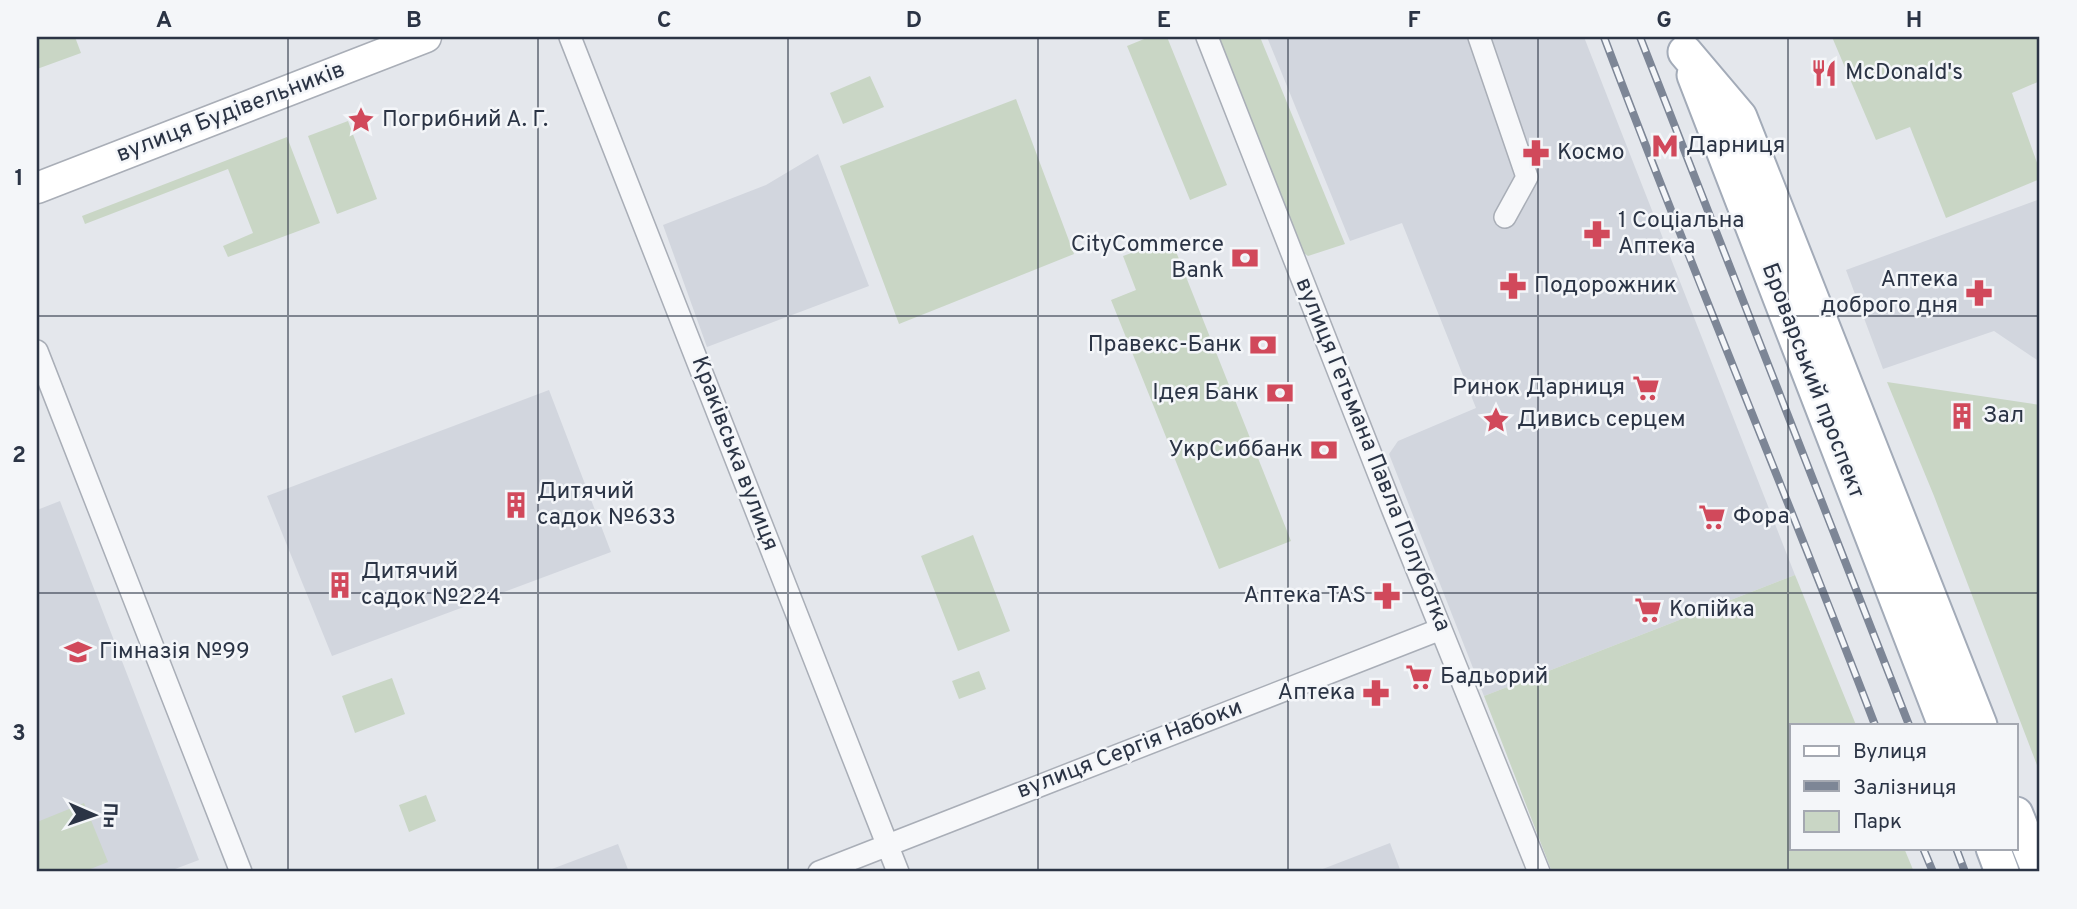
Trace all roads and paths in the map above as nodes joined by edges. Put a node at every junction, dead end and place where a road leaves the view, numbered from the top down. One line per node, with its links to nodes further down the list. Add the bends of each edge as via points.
1 (426, 37): 6 (main road, вулиця Будівельників)
2 (570, 37): 13 (street, Краківська вулиця)
3 (1207, 37): 9 (street, вулиця Гетьмана Павла Полуботка)
4 (1479, 37): 7 (street, via 1527,177)
5 (1682, 44): 10 (main road, Броварський проспект); 11 (main road, Броварський проспект, via 1740,117)
6 (37, 188)
7 (1505, 217)
8 (37, 351): 15 (street)
9 (1441, 629): 13 (street, вулиця Сергія Набоки); 18 (street, вулиця Гетьмана Павла Полуботка)
10 (1945, 724)
11 (1980, 724)
12 (2018, 819): 20 (main road)
13 (887, 845): 16 (street, вулиця Сергія Набоки); 17 (street, Краківська вулиця)
14 (1994, 850): 19 (main road)
15 (241, 872)
16 (818, 872)
17 (898, 872)
18 (1539, 872)
19 (2002, 872)
20 (2039, 872)

